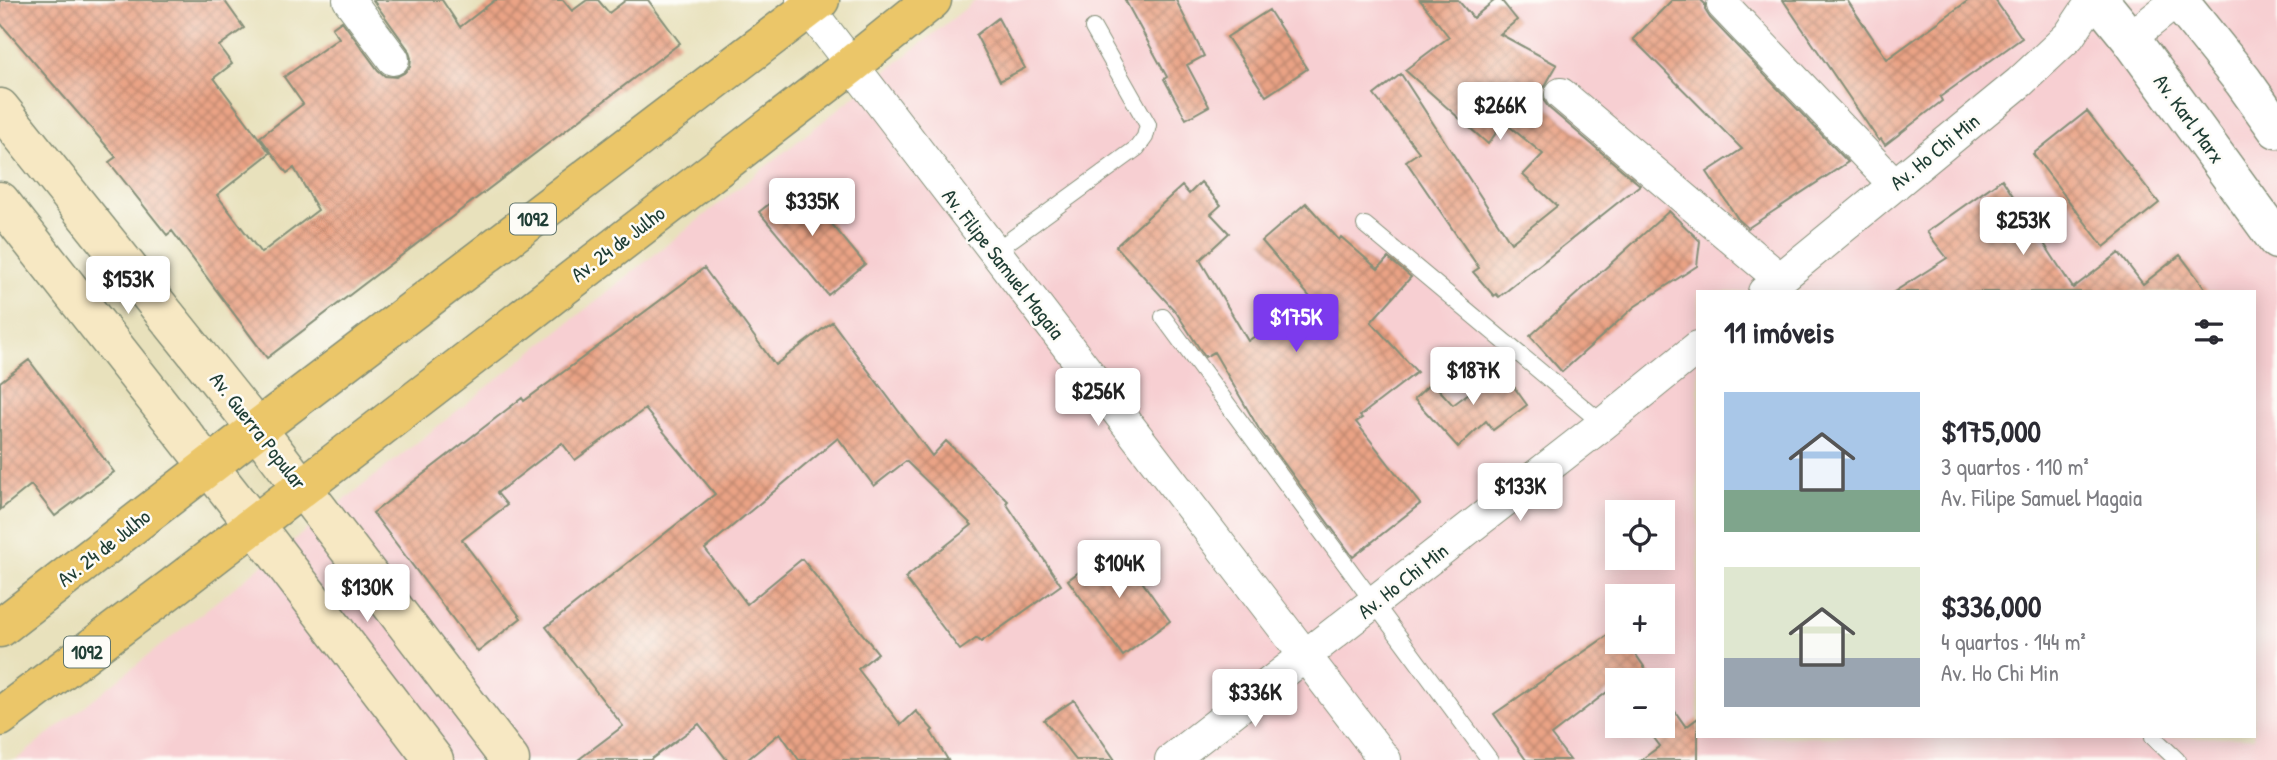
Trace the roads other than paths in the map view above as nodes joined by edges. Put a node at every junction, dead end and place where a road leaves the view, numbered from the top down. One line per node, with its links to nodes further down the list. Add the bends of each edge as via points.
1 (349, 0): 10 (street)
2 (932, 0): 11 (main road, Av. 24 de Julho)
3 (2093, 0): 15 (street, Av. Ho Chi Min, via 2069,36)
4 (2099, 0): 9 (street, Av. Karl Marx)
5 (2178, 0): 9 (street); 14 (street)
6 (810, 3): 11 (street, Av. Filipe Samuel Magaia); 24 (main road, 1092)
7 (1723, 5): 15 (street)
8 (1093, 28): 19 (lane, via 1148,125 1145,137 1137,148)
9 (2130, 38): 18 (street, Av. Karl Marx)
10 (393, 59)
11 (850, 66): 19 (street, Av. Filipe Samuel Magaia); 26 (main road, Av. 24 de Julho)
12 (1561, 94): 20 (street)
13 (0, 108): 24 (main road, Av. Guerra Popular)
14 (2277, 129)
15 (1895, 186): 20 (street, Av. Ho Chi Min)
16 (0, 201): 25 (main road)
17 (1365, 225): 23 (lane)
18 (2277, 240)
19 (994, 252): 30 (street, Av. Filipe Samuel Magaia)
20 (1772, 286)
21 (1163, 317): 28 (lane)
22 (1696, 349): 23 (street, Av. Ho Chi Min)
23 (1603, 424): 28 (street, Av. Ho Chi Min)
24 (257, 429): 25 (main road, Av. 24 de Julho); 26 (main road, Av. Guerra Popular)
25 (208, 467): 27 (main road); 29 (main road, Av. 24 de Julho)
26 (302, 486): 27 (main road, Av. 24 de Julho); 34 (main road, Av. Guerra Popular)
27 (254, 524): 31 (main road, Av. 24 de Julho / 1092); 33 (main road)
28 (1374, 604): 30 (street, Av. Ho Chi Min); 37 (lane)
29 (0, 628)
30 (1307, 656): 35 (street, Av. Ho Chi Min); 36 (street, Av. Filipe Samuel Magaia)
31 (0, 717)
32 (2153, 738): 38 (lane)
33 (434, 760)
34 (510, 760)
35 (1171, 760)
36 (1385, 760)
37 (1490, 760)
38 (2177, 760)

